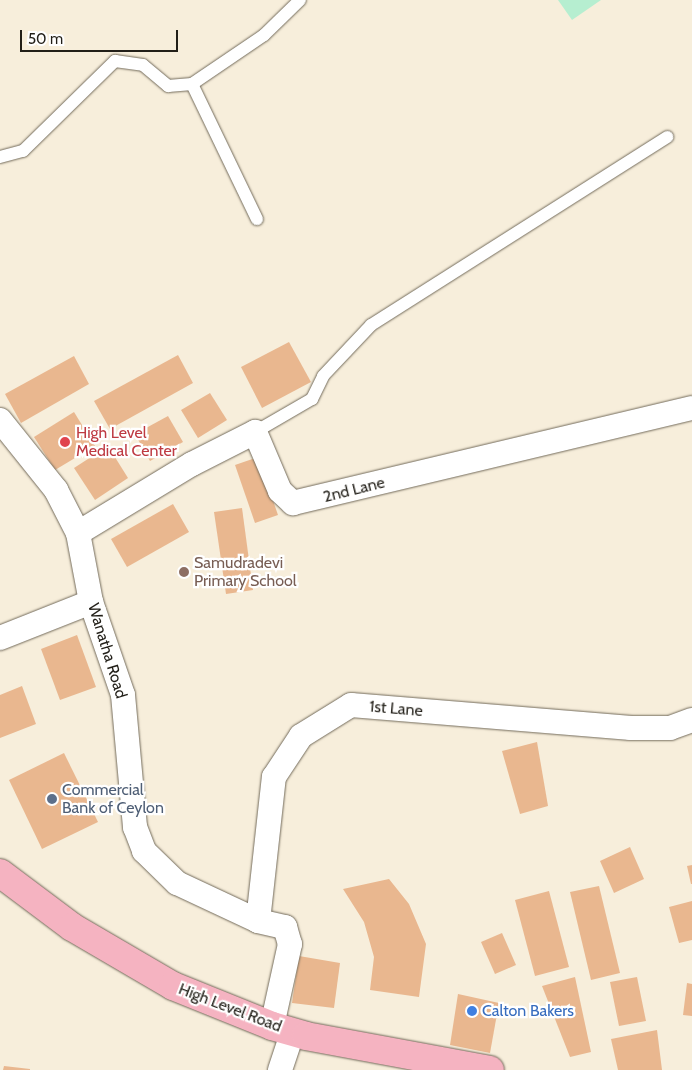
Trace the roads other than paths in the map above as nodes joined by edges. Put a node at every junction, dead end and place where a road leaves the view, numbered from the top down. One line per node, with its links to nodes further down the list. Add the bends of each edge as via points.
1 (300, 0): 2 (lane, via 264,35)
2 (192, 84): 4 (lane, via 168,86 143,65 115,62 23,151); 5 (lane)
3 (667, 137): 8 (lane, via 371,325 323,376 312,399)
4 (0, 157)
5 (257, 219)
6 (692, 408): 8 (street, 2nd Lane, via 293,504 280,490)
7 (0, 420): 9 (street, Wanatha Road, via 56,490)
8 (255, 432): 9 (street, via 192,464)
9 (78, 533): 10 (street, Wanatha Road)
10 (91, 602): 11 (street); 14 (street, Wanatha Road, via 123,695 135,827 144,851 177,883)
11 (0, 638)
12 (692, 720): 14 (street, 1st Lane, via 670,728 631,728 351,705 301,736 274,777)
13 (0, 873): 15 (highway, High Level Road, via 72,927 173,986)
14 (258, 921): 15 (street, Wanatha Road, via 285,927 290,944)
15 (283, 1028): 16 (street); 17 (highway, High Level Road)
16 (280, 1070)
17 (490, 1070)

